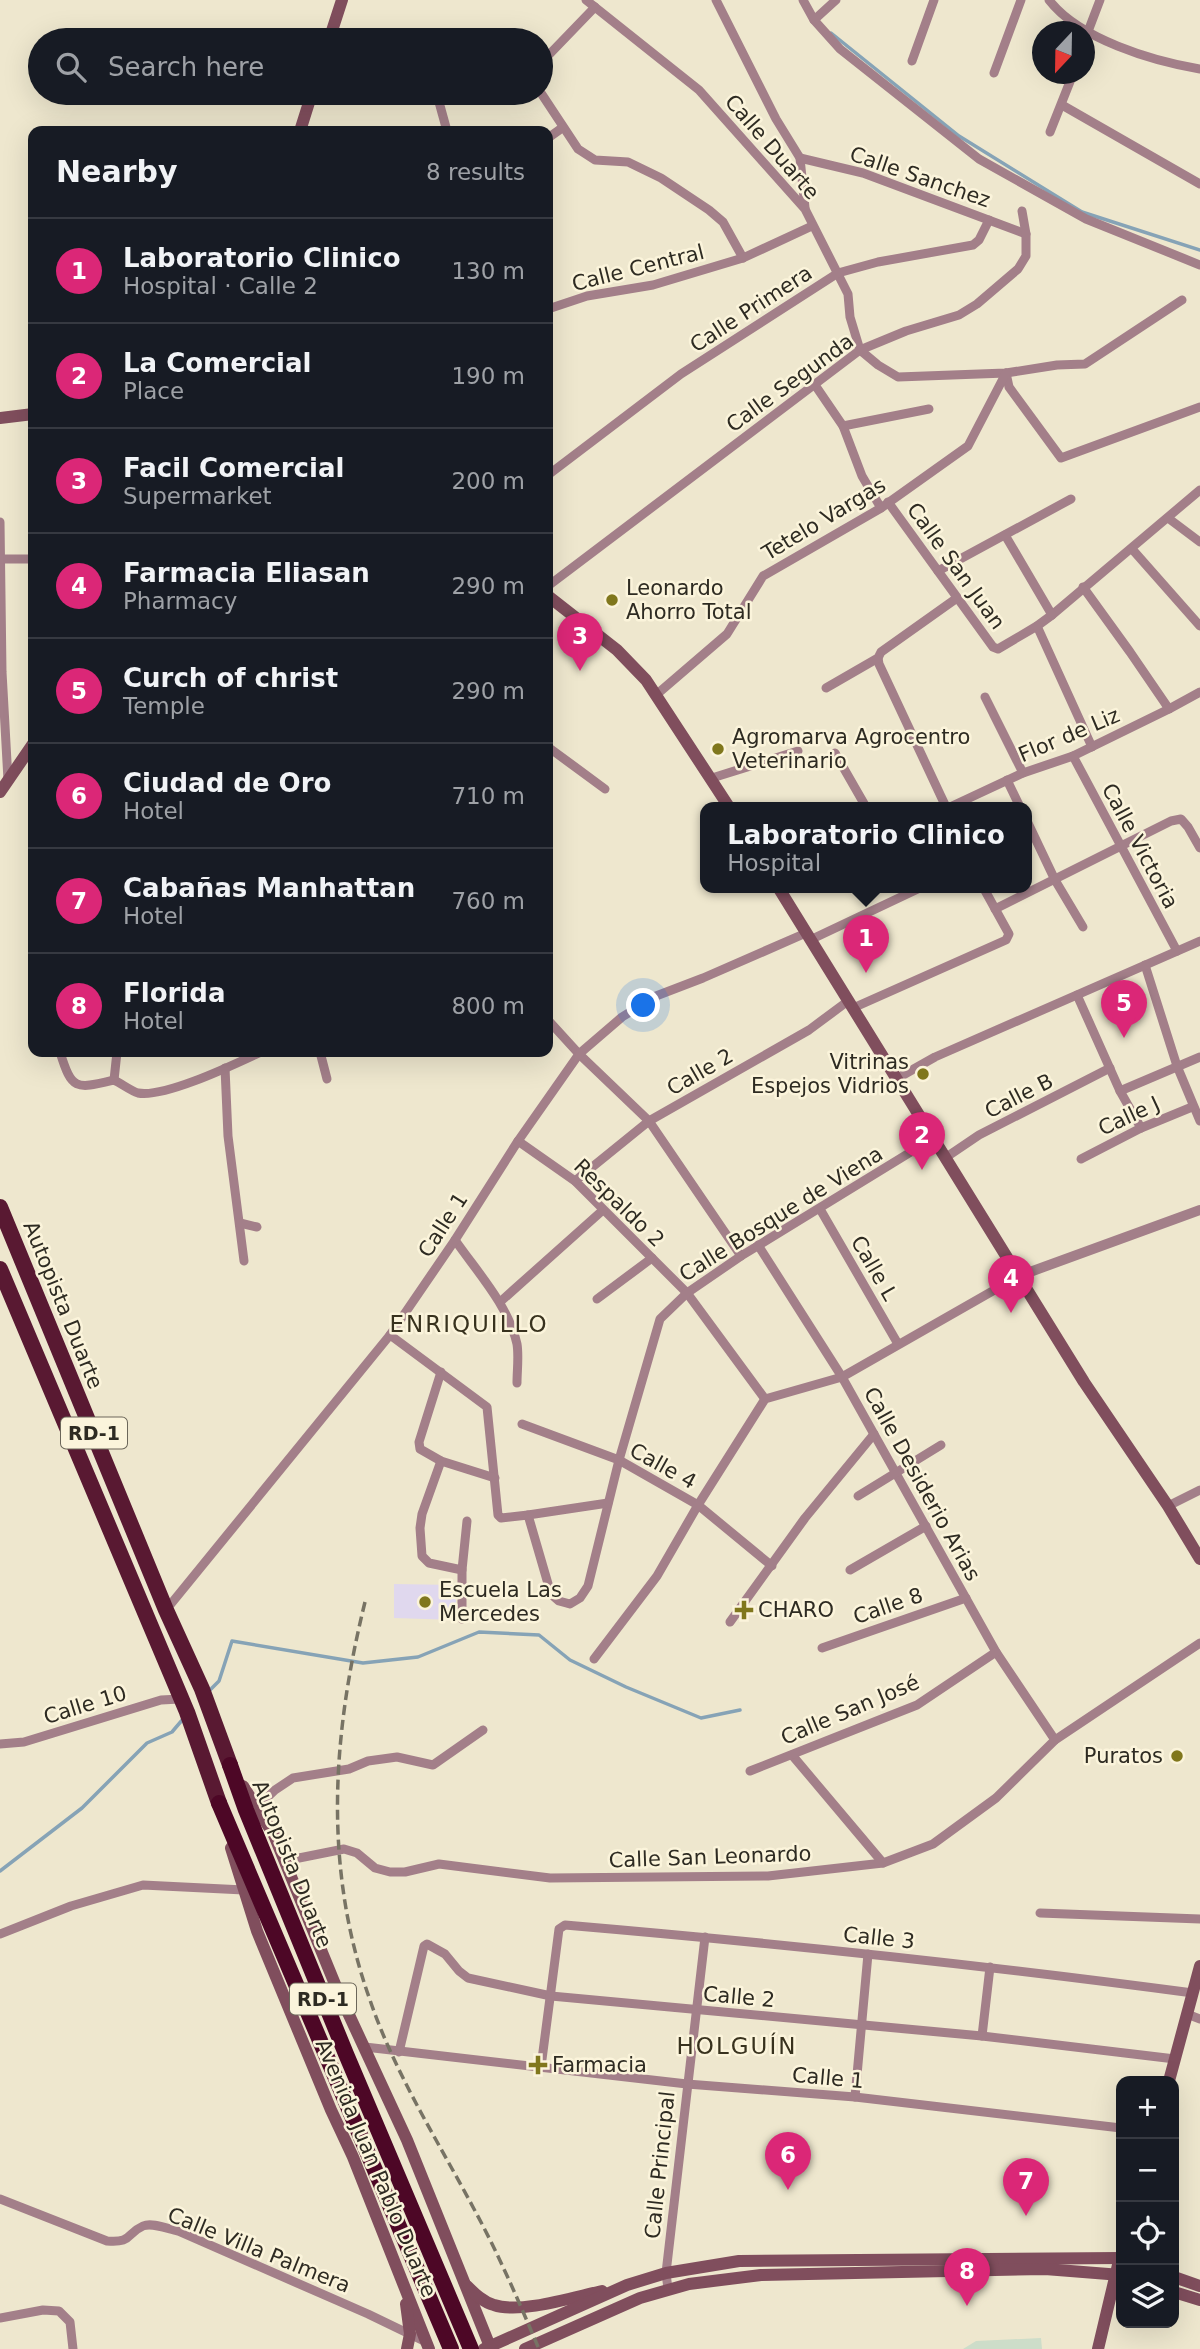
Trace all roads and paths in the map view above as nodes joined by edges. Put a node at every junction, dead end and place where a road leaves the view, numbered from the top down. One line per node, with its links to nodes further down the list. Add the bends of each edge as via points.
1 (342, 0): 14 (main road)
2 (586, 0): 10 (street, Calle Duarte)
3 (716, 0): 30 (street)
4 (803, 0): 11 (street)
5 (836, 0): 11 (street)
6 (934, 0): 17 (street)
7 (1021, 0): 19 (street)
8 (1049, 0): 12 (street)
9 (1100, 0): 13 (street)
10 (595, 7): 16 (street); 32 (street, Calle Duarte, via 699,90)
11 (814, 20): 38 (street, via 839,50 979,159 1086,219)
12 (1068, 21)
13 (1092, 21)
14 (333, 28)
15 (1095, 40): 18 (street)
16 (553, 50)
17 (912, 61)
18 (1200, 69)
19 (994, 73)
20 (1069, 84): 24 (street)
21 (308, 105): 25 (main road)
22 (440, 105): 26 (street)
23 (548, 105): 27 (street)
24 (1062, 105): 28 (street); 31 (street)
25 (302, 126)
26 (446, 126)
27 (562, 128): 29 (street); 37 (street, via 585,155 640,167 709,210 723,222)
28 (1050, 132)
29 (553, 134)
30 (800, 158): 32 (street); 34 (street, Calle Sanchez, via 863,173)
31 (1200, 184)
32 (805, 209): 35 (street, Calle Duarte)
33 (1022, 211): 36 (street, Calle Segunda)
34 (989, 220): 36 (street, Calle Sanchez); 39 (street, Calle Primera, via 973,245)
35 (813, 226): 37 (street, Calle Central); 39 (street, Calle Duarte)
36 (1026, 234): 42 (street, Calle Segunda, via 1026,256 1018,269 977,304 959,315)
37 (743, 258): 41 (street, Calle Central, via 653,285 587,296)
38 (1200, 265)
39 (838, 273): 42 (street, Calle Duarte, via 848,294); 50 (street, Calle Primera, via 681,374)
40 (1182, 300): 43 (street, via 1085,364)
41 (553, 307)
42 (860, 350): 43 (street, via 898,377); 44 (street, Calle Segunda)
43 (1006, 373): 45 (street, via 1009,387 1061,458); 53 (street, Tetelo Vargas, via 968,446)
44 (815, 385): 49 (street, Calle San Juan); 62 (street, Calle Segunda)
45 (1200, 407)
46 (929, 409): 49 (street)
47 (28, 415): 48 (main road)
48 (0, 418)
49 (843, 426): 53 (street, Calle San Juan, via 862,476)
50 (553, 471)
51 (1200, 490): 54 (street)
52 (1071, 499): 56 (street)
53 (884, 505): 61 (street, Calle San Juan); 72 (street, Tetelo Vargas, via 763,576 727,634)
54 (1168, 518): 57 (street); 58 (street)
55 (0, 522): 59 (street)
56 (1005, 535): 61 (street); 66 (street)
57 (1200, 542)
58 (1132, 549): 63 (street); 68 (street)
59 (0, 559): 60 (street); 83 (street)
60 (28, 559)
61 (937, 571): 64 (street, Calle San Juan)
62 (553, 582)
63 (1083, 587): 66 (street); 74 (street)
64 (957, 598): 67 (street, Calle San Juan, via 998,649); 69 (street)
65 (553, 600): 72 (main road, via 632,664)
66 (1052, 615): 67 (street)
67 (1037, 626): 75 (street)
68 (1200, 626)
69 (878, 658): 70 (street); 89 (street)
70 (826, 688)
71 (1200, 692): 74 (street, Flor de Liz)
72 (656, 695): 82 (main road)
73 (985, 697): 81 (street)
74 (1169, 709): 75 (street, Flor de Liz)
75 (1092, 747): 80 (street, Flor de Liz)
76 (28, 751): 83 (main road)
77 (553, 751): 85 (street)
78 (798, 751): 82 (street)
79 (835, 753): 88 (street)
80 (1073, 756): 81 (street, Flor de Liz); 93 (street, Calle Victoria)
81 (1023, 773): 84 (street, Flor de Liz)
82 (712, 778): 87 (main road)
83 (8, 780): 86 (main road)
84 (1007, 780): 90 (street, Flor de Liz); 91 (street)
85 (605, 789)
86 (0, 792)
87 (726, 802)
88 (863, 802)
89 (946, 802)
90 (959, 802)
91 (1018, 802)
92 (1032, 832): 95 (street)
93 (1120, 848): 94 (street, via 1181,819); 95 (street); 105 (street, Calle Victoria)
94 (1200, 848)
95 (1055, 880): 96 (street); 102 (street)
96 (1032, 891)
97 (782, 893): 103 (main road)
98 (908, 893): 103 (street, Calle 1)
99 (986, 893): 101 (street)
100 (1028, 893): 101 (street)
101 (995, 909): 108 (street, Calle 2, via 1008,937)
102 (1083, 927)
103 (808, 936): 108 (main road); 110 (street, Calle 1, via 656,996 622,1017)
104 (1200, 941): 105 (street)
105 (1177, 951): 106 (street)
106 (1145, 965): 107 (street); 116 (street)
107 (1077, 995): 118 (street); 120 (street, via 935,1057)
108 (850, 1004): 120 (main road); 124 (street, Calle 2)
109 (553, 1025): 110 (street)
110 (579, 1054): 124 (street); 128 (street, Calle 1)
111 (62, 1057): 121 (street, via 68,1077 84,1087)
112 (116, 1057): 121 (street)
113 (250, 1057): 117 (street)
114 (321, 1057): 119 (street)
115 (1200, 1057): 116 (street)
116 (1177, 1066): 122 (street); 123 (street)
117 (225, 1068): 121 (street, via 158,1093 137,1093); 136 (street, via 228,1136)
118 (1110, 1069): 122 (street); 129 (street, Calle B, via 979,1135)
119 (327, 1079)
120 (896, 1079): 127 (main road)
121 (114, 1080)
122 (1120, 1091): 126 (street)
123 (1192, 1107): 125 (street); 126 (street, Calle J)
124 (649, 1121): 131 (street, Calle 2); 140 (street)
125 (1200, 1121)
126 (1141, 1128): 130 (street, Calle J)
127 (932, 1139): 129 (main road); 133 (street, Calle Bosque de Viena)
128 (518, 1141): 131 (street, Respaldo 2); 138 (street, Calle 1)
129 (945, 1158): 144 (main road)
130 (1081, 1158)
131 (575, 1181): 134 (street, Respaldo 2)
132 (0, 1207): 174 (highway, Autopista Duarte / RD-1)
133 (820, 1209): 139 (street, Calle Bosque de Viena); 149 (street, Calle L)
134 (603, 1210): 141 (street, Respaldo 2); 147 (street)
135 (1200, 1210): 144 (street)
136 (240, 1223): 137 (street); 142 (street)
137 (257, 1227)
138 (455, 1240): 147 (street); 148 (street, Calle 1)
139 (758, 1245): 140 (street, Calle Bosque de Viena); 151 (street, Calle Desiderio Arias)
140 (741, 1256): 145 (street, Calle Bosque de Viena)
141 (652, 1258): 145 (street, Respaldo 2); 146 (street)
142 (244, 1261)
143 (0, 1269): 181 (highway, Autopista Duarte / RD-1)
144 (1019, 1276): 149 (street); 165 (main road)
145 (687, 1293): 153 (street, Respaldo 2); 157 (street, Calle Bosque de Viena, via 660,1319)
146 (597, 1300)
147 (500, 1303): 152 (street, via 517,1347)
148 (390, 1335): 150 (street); 174 (street, Calle 1)
149 (898, 1344): 151 (street)
150 (441, 1372): 158 (street, via 419,1443 420,1449); 160 (street, via 487,1407)
151 (842, 1377): 153 (street); 155 (street, Calle Desiderio Arias)
152 (517, 1383)
153 (765, 1399): 164 (street)
154 (522, 1424): 157 (street, Calle 4)
155 (874, 1434): 159 (street, Calle Desiderio Arias); 170 (street)
156 (941, 1445): 159 (street)
157 (619, 1460): 163 (street, Calle Bosque de Viena); 164 (street, Calle 4)
158 (441, 1461): 160 (street); 171 (street, via 422,1514 422,1556 429,1563)
159 (896, 1472): 162 (street); 168 (street, Calle Desiderio Arias)
160 (495, 1478): 166 (street, via 499,1517)
161 (1200, 1490): 165 (street)
162 (858, 1496)
163 (608, 1503): 166 (street); 166 (street, Calle Bosque de Viena, via 588,1586 570,1604 551,1594)
164 (698, 1505): 170 (street, Calle 4); 180 (street, via 657,1576)
165 (1168, 1506): 169 (main road)
166 (528, 1515)
167 (467, 1521): 171 (street)
168 (926, 1526): 172 (street); 173 (street, Calle Desiderio Arias)
169 (1200, 1559)
170 (772, 1566): 176 (street)
171 (462, 1570): 175 (street)
172 (850, 1570)
173 (966, 1598): 178 (street, Calle 8); 179 (street, Calle Desiderio Arias)
174 (166, 1610): 186 (highway, Autopista Duarte / RD-1)
175 (462, 1619)
176 (730, 1622)
177 (1200, 1643): 183 (street, Calle San Leonardo)
178 (822, 1648)
179 (996, 1651): 183 (street, Calle Desiderio Arias); 185 (street, Calle San José, via 917,1705)
180 (594, 1659)
181 (183, 1706): 184 (street, Calle 10, via 161,1700 24,1742); 188 (highway, RD-1)
182 (483, 1730): 189 (street, via 433,1765 397,1757 293,1778)
183 (1055, 1740): 191 (street, Calle San Leonardo, via 996,1798 933,1844)
184 (0, 1744)
185 (792, 1755): 187 (street, Calle San José); 191 (street)
186 (230, 1765): 189 (main road, Autopista Duarte); 235 (highway, Autopista Duarte / RD-1)
187 (750, 1771)
188 (219, 1803): 192 (main road, Avenida Juan Pablo Duarte); 234 (highway, Autopista Duarte / RD-1)
189 (256, 1808): 190 (main road, Autopista Duarte)
190 (284, 1861): 191 (street, Calle San Leonardo, via 344,1849 390,1872 439,1864 550,1878 768,1877); 207 (main road, Autopista Duarte)
191 (883, 1863)
192 (244, 1890): 195 (street, via 143,1885); 220 (main road, Avenida Juan Pablo Duarte)
193 (1040, 1913): 194 (street)
194 (1200, 1919)
195 (0, 1934)
196 (705, 1937): 197 (street, Calle 3); 201 (street, Calle 3, via 565,1925); 202 (street, Calle Principal)
197 (868, 1954): 199 (street, Calle 3); 205 (street)
198 (1200, 1966): 200 (main road)
199 (990, 1967): 200 (street, Calle 3); 206 (street)
200 (1193, 1993): 203 (main road)
201 (551, 1996): 202 (street, Calle 2); 208 (street, Calle 2, via 468,1978 445,1954 425,1944); 210 (street)
202 (696, 2011): 205 (street, Calle 2); 212 (street, Calle Principal)
203 (1187, 2014): 204 (street); 209 (main road)
204 (1200, 2019)
205 (862, 2026): 206 (street, Calle 2); 213 (street)
206 (982, 2036): 209 (street, Calle 2)
207 (365, 2047): 208 (street, Calle 1); 222 (main road, Autopista Duarte)
208 (400, 2052): 210 (street, Calle 1)
209 (1175, 2059): 211 (main road)
210 (541, 2067): 212 (street, Calle 1)
211 (1170, 2076)
212 (687, 2084): 213 (street, Calle 1); 217 (street, Calle Principal)
213 (855, 2097): 214 (street, Calle 1)
214 (1116, 2127)
215 (0, 2199): 229 (street, Calle Villa Palmera, via 107,2241 128,2239 143,2226 178,2231)
216 (1116, 2257): 217 (main road, via 760,2260)
217 (666, 2273): 223 (main road); 225 (street, Calle Principal)
218 (1116, 2274): 225 (main road, via 1045,2269 761,2276)
219 (1179, 2279): 224 (main road)
220 (402, 2280): 229 (main road); 230 (main road, Avenida Juan Pablo Duarte)
221 (1116, 2282): 237 (main road)
222 (465, 2284): 223 (main road, via 495,2306 511,2307); 231 (main road, Avenida Juan Pablo Duarte)
223 (627, 2286): 231 (main road)
224 (1200, 2286)
225 (668, 2289): 236 (main road)
226 (1179, 2294): 227 (main road)
227 (1200, 2300)
228 (0, 2318): 232 (street, via 59,2311 70,2322)
229 (410, 2334): 230 (street, Calle Villa Palmera); 233 (main road)
230 (428, 2346)
231 (489, 2348)
232 (73, 2349)
233 (407, 2349)
234 (451, 2349)
235 (471, 2349)
236 (525, 2349)
237 (1098, 2349)

